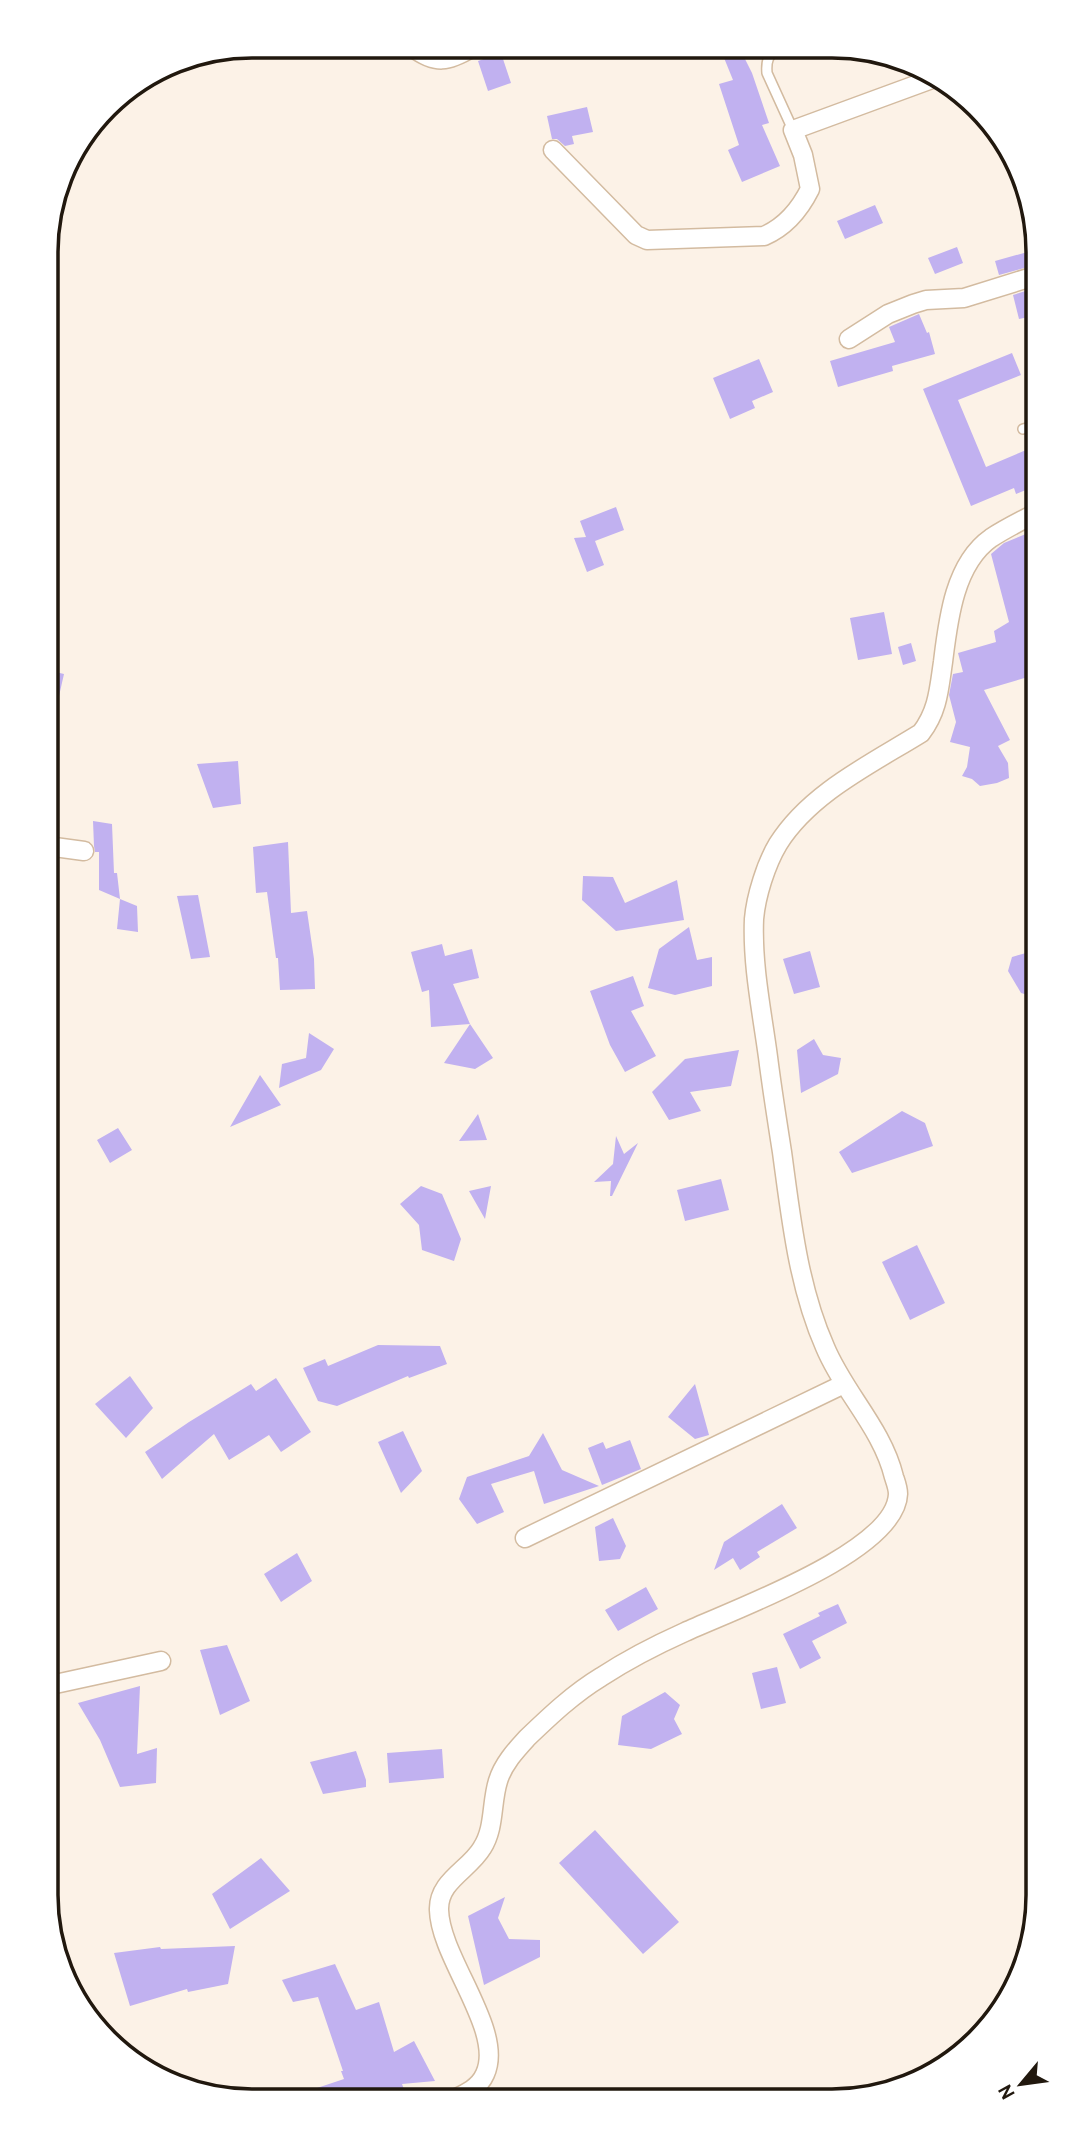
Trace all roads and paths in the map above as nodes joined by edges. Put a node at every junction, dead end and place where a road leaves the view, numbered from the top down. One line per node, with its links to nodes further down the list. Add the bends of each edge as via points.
1 (432, 58): 2 (street)
2 (453, 58)
3 (768, 58): 5 (lane, via 767,73)
4 (925, 82): 5 (street)
5 (793, 130): 6 (street, via 810,189 781,226 754,237 647,240)
6 (553, 150)
7 (1026, 279): 8 (street, via 964,298 913,304)
8 (849, 339)
9 (1026, 428): 10 (lane)
10 (1023, 429)
11 (1026, 519): 14 (street, via 991,538 965,571 953,601 937,706 929,722 921,733 842,781 798,819 776,847 754,914 754,950 797,1252 824,1345)
12 (58, 848): 13 (street)
13 (83, 852)
14 (845, 1384): 15 (street); 18 (street, via 881,1441 893,1470 898,1495 880,1529 825,1567 684,1632 600,1677 545,1721 504,1768 486,1842 439,1898 444,1937 483,2026 488,2051 484,2077)
15 (526, 1538)
16 (161, 1661): 17 (street)
17 (58, 1683)
18 (473, 2089)

